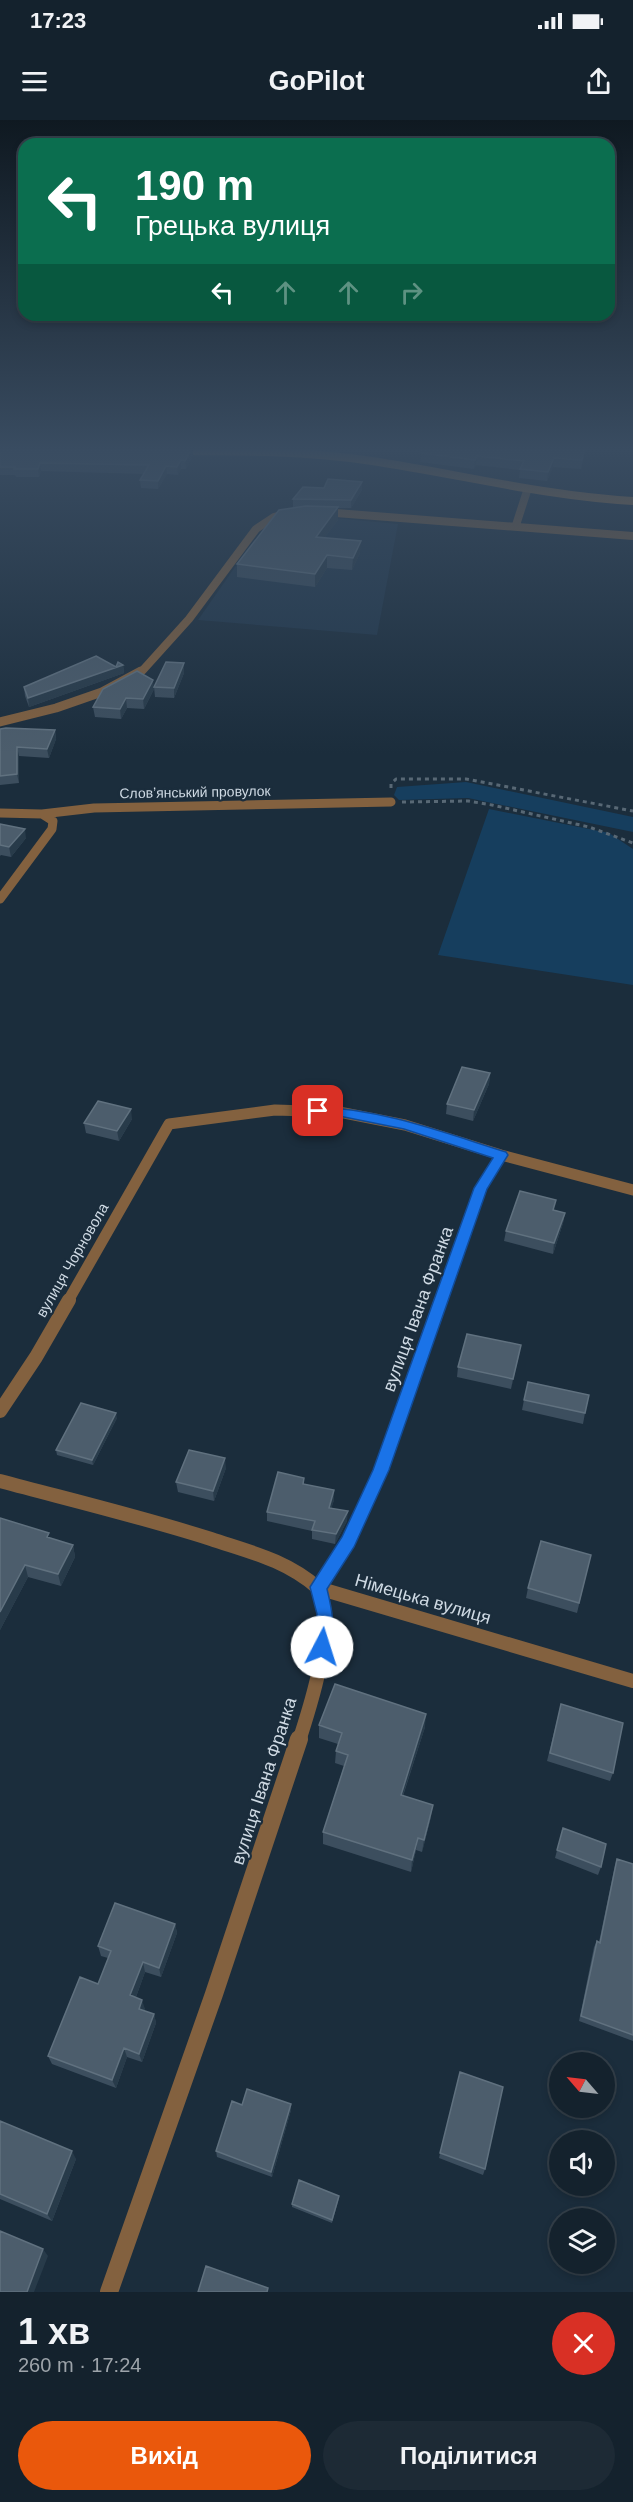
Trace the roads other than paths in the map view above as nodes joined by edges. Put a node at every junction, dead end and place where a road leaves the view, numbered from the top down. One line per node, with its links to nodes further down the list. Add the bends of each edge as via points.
1 (239, 551): 2 (street, via 189,619 143,670 102,692)
2 (0, 722)
3 (391, 802): 5 (street, Словʼянський провулок, via 94,808)
4 (0, 813): 5 (street, Словʼянський провулок)
5 (42, 814): 6 (street, via 53,821 52,829)
6 (0, 899)
7 (501, 1155): 8 (street); 9 (street, вулиця Чорновола, via 405,1125 339,1112 275,1110 169,1124 36,1357); 11 (street, вулиця Івана Франка, via 481,1188 381,1470 348,1542)
8 (633, 1190)
9 (0, 1411)
10 (0, 1481): 11 (street, Німецька вулиця, via 166,1525 275,1560)
11 (318, 1587): 12 (street, Німецька вулиця); 13 (street, вулиця Івана Франка, via 325,1614 309,1710)
12 (633, 1681)
13 (109, 2292)

